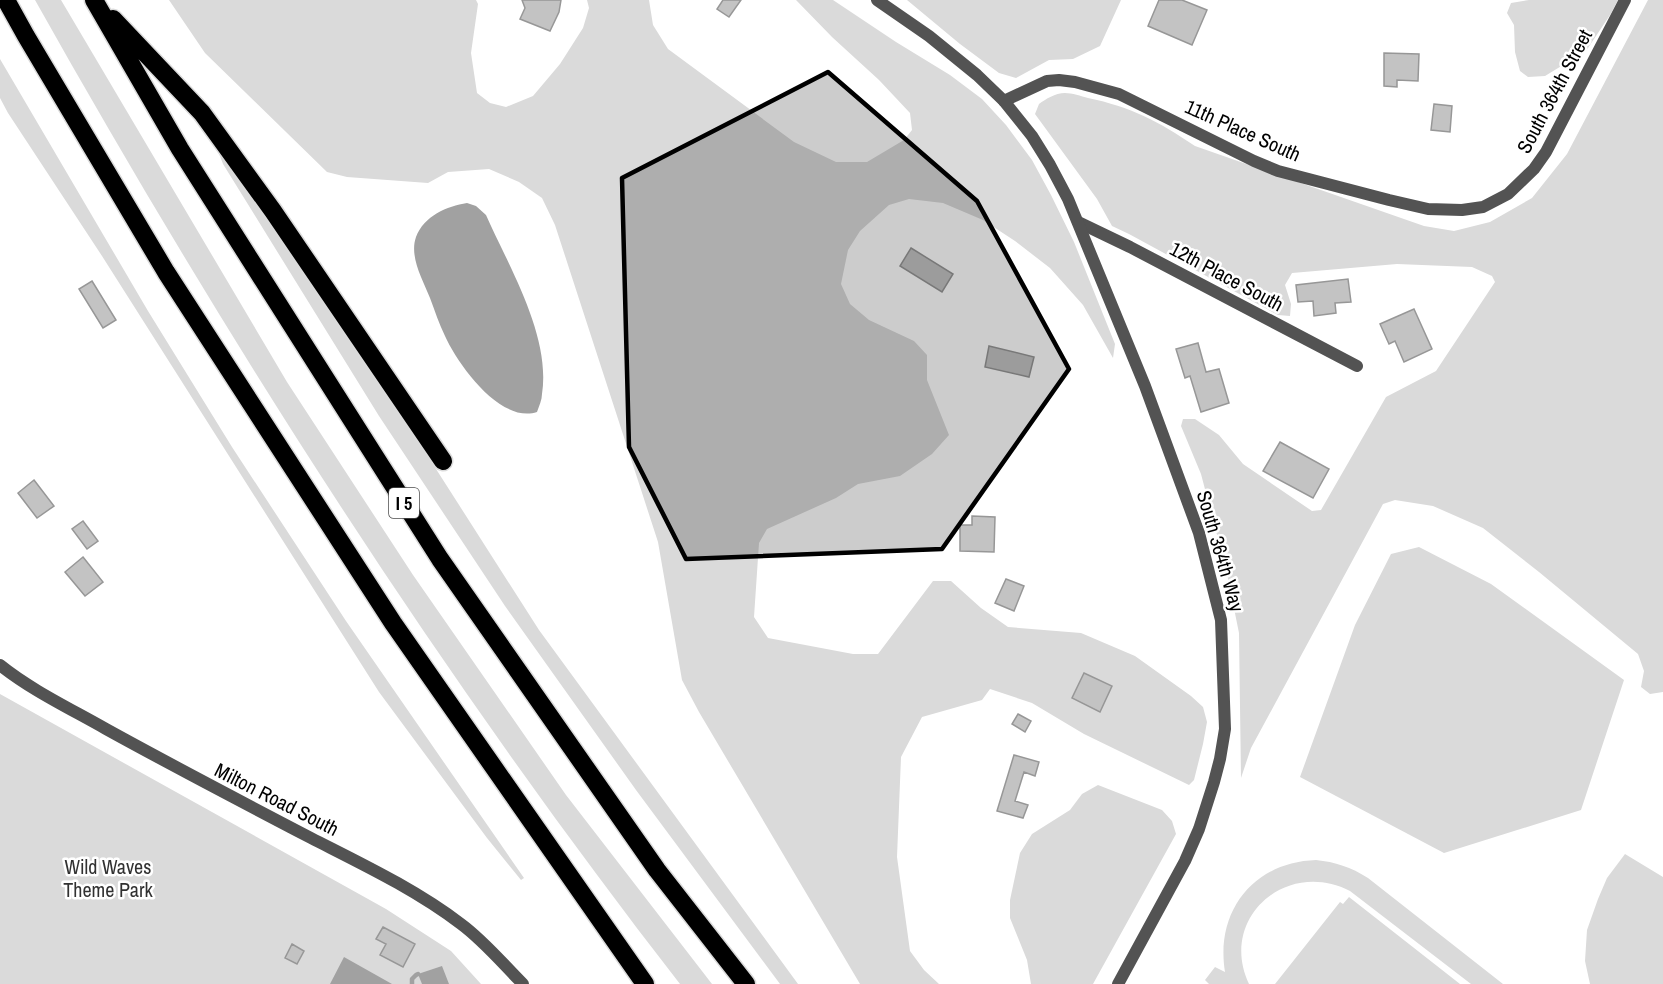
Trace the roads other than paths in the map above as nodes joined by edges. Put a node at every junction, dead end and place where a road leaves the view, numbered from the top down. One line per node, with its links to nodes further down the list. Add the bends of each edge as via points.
1 (6, 0): 12 (highway, via 166,272 393,623)
2 (94, 0): 9 (highway, via 202,113 273,210); 13 (highway, I 5, via 180,149 440,559 657,870)
3 (878, 0): 5 (street, South 364th Way, via 954,56)
4 (1625, 0): 6 (street, South 364th Street, via 1546,152)
5 (1004, 101): 6 (street, 11th Place South, via 1047,81 1074,82 1119,94 1278,171 1389,200 1428,209 1462,210 1483,207); 7 (street, South 364th Way, via 1050,165)
6 (1508, 194)
7 (1078, 222): 8 (street, 12th Place South); 14 (street, South 364th Way, via 1199,533 1221,620 1225,729 1214,782 1185,861)
8 (1357, 366)
9 (443, 461)
10 (0, 666): 11 (street, Milton Road South, via 183,772 427,900 462,924)
11 (523, 984)
12 (645, 984)
13 (746, 984)
14 (1118, 984)

